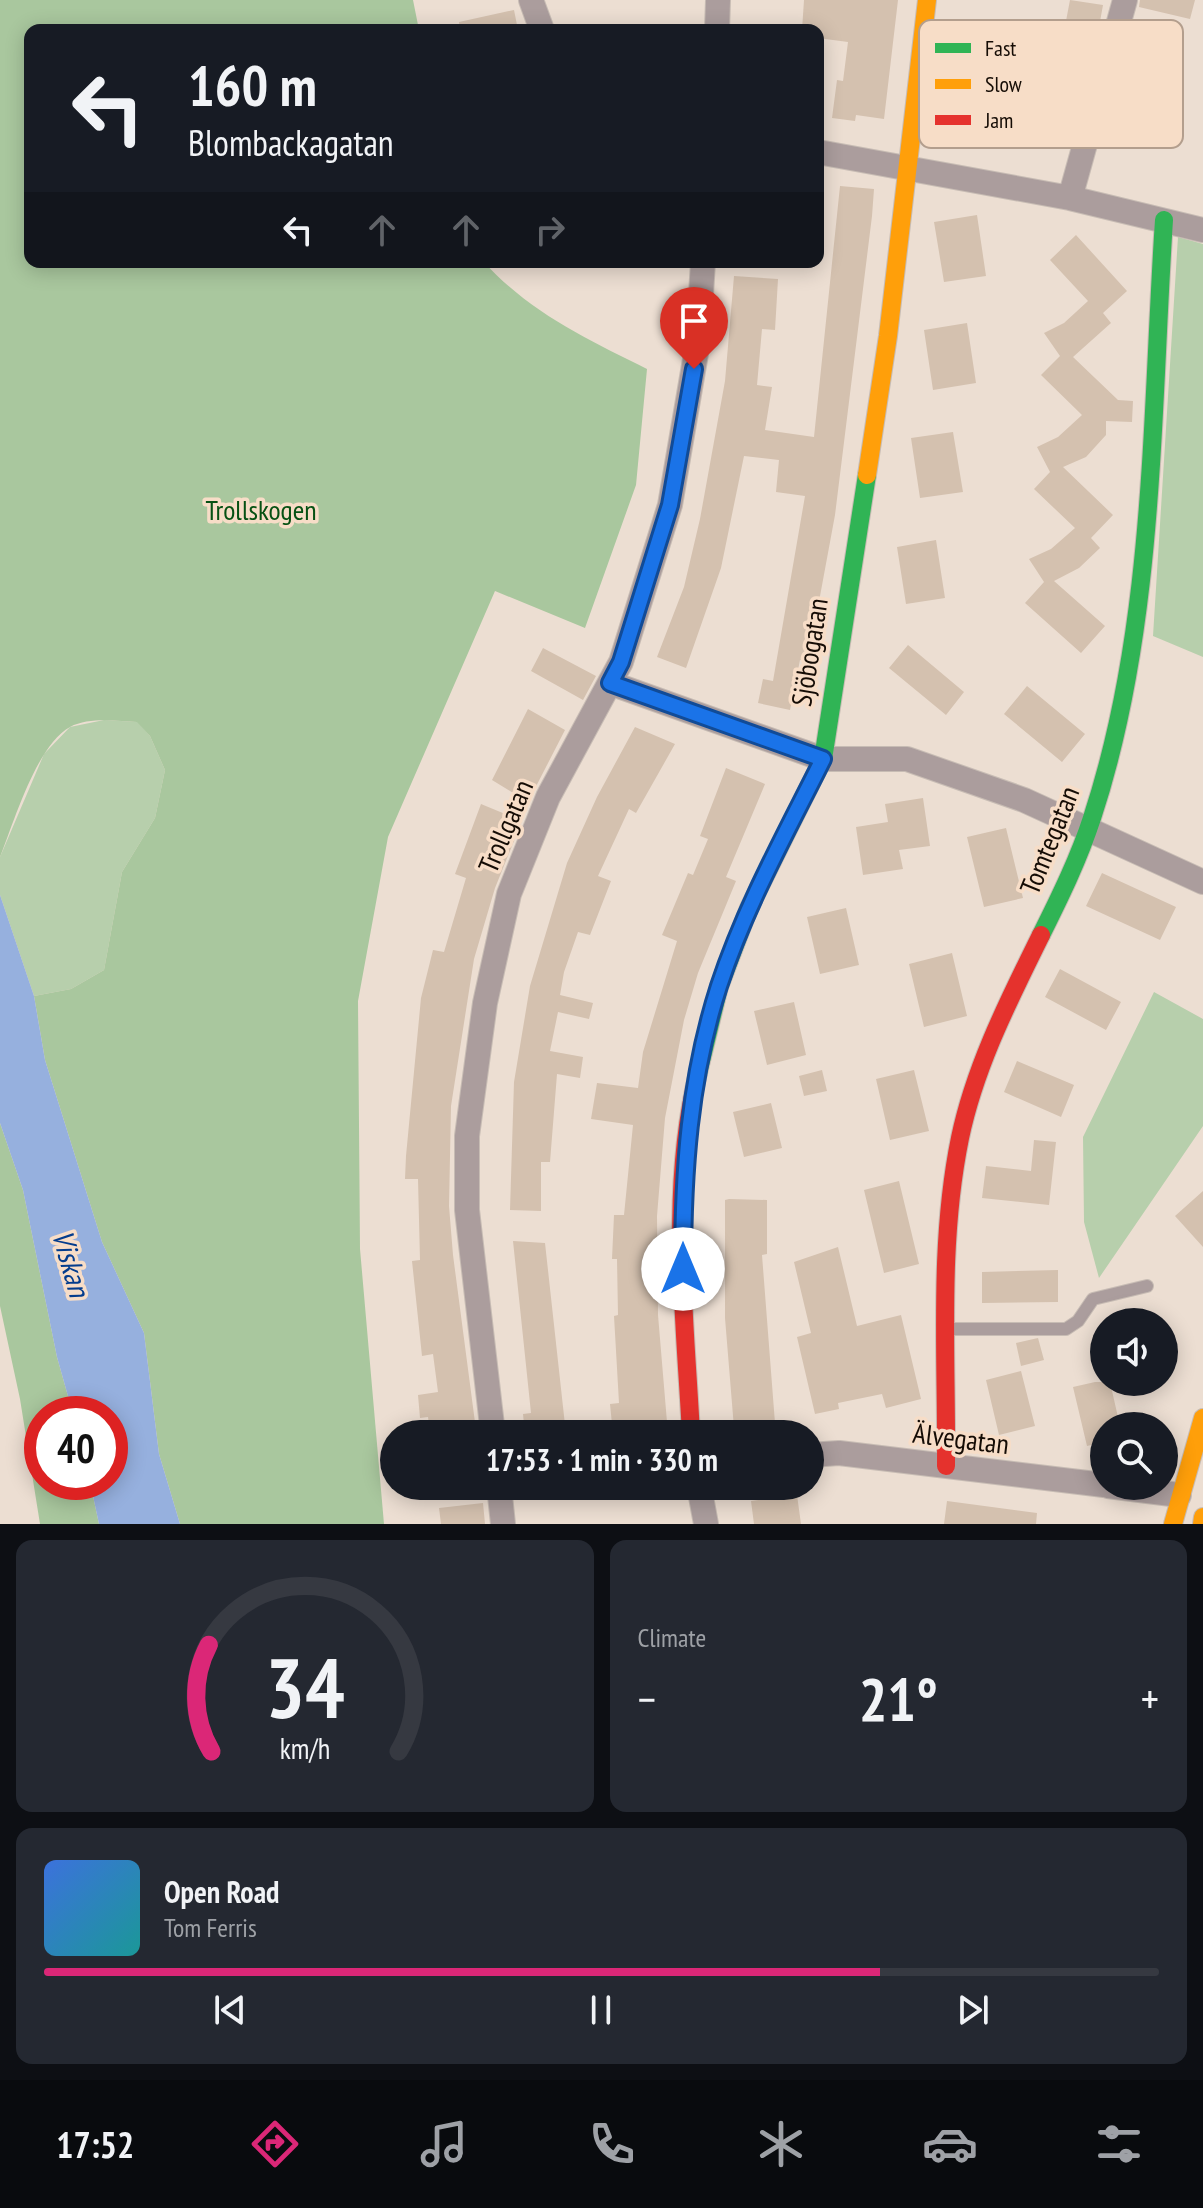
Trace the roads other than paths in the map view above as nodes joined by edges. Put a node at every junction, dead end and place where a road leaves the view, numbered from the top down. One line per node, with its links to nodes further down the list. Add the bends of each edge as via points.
1 (531, 0): 7 (street)
2 (718, 0): 8 (street)
3 (927, 0): 5 (street, Sjöbogatan)
4 (1125, 0): 6 (street)
5 (925, 20)
6 (1119, 20)
7 (540, 24)
8 (717, 24)
9 (919, 67): 12 (street, Sjöbogatan)
10 (1084, 148): 13 (street)
11 (824, 153): 12 (street)
12 (907, 167): 13 (street); 18 (street, Sjöbogatan, via 888,336)
13 (1070, 198): 14 (street)
14 (1164, 220): 15 (street); 19 (street, Tomtegatan, via 1130,658)
15 (1203, 230)
16 (703, 268): 17 (street, Trollgatan, via 698,342 670,505)
17 (610, 683): 18 (street); 24 (street, Trollgatan, via 548,797 509,894 485,1003 467,1136 467,1210)
18 (823, 759): 19 (street, via 907,759 1024,800); 25 (street, Sjöbogatan, via 749,908 719,987 696,1080 683,1170)
19 (1089, 830): 20 (street); 22 (street, Tomtegatan, via 1001,1013 970,1096 956,1154 950,1217)
20 (1203, 882)
21 (1147, 1286): 22 (lane, via 1093,1299 1066,1329)
22 (948, 1329): 27 (street, Tomtegatan)
23 (1203, 1418): 29 (street)
24 (491, 1420)
25 (690, 1420)
26 (824, 1454): 27 (street, Älvegatan)
27 (946, 1466): 28 (street, Älvegatan)
28 (1090, 1484)
29 (1179, 1495): 35 (street)
30 (500, 1500): 33 (street)
31 (702, 1500): 34 (street)
32 (1203, 1517): 36 (street)
33 (503, 1524)
34 (706, 1524)
35 (1173, 1524)
36 (1202, 1524)

